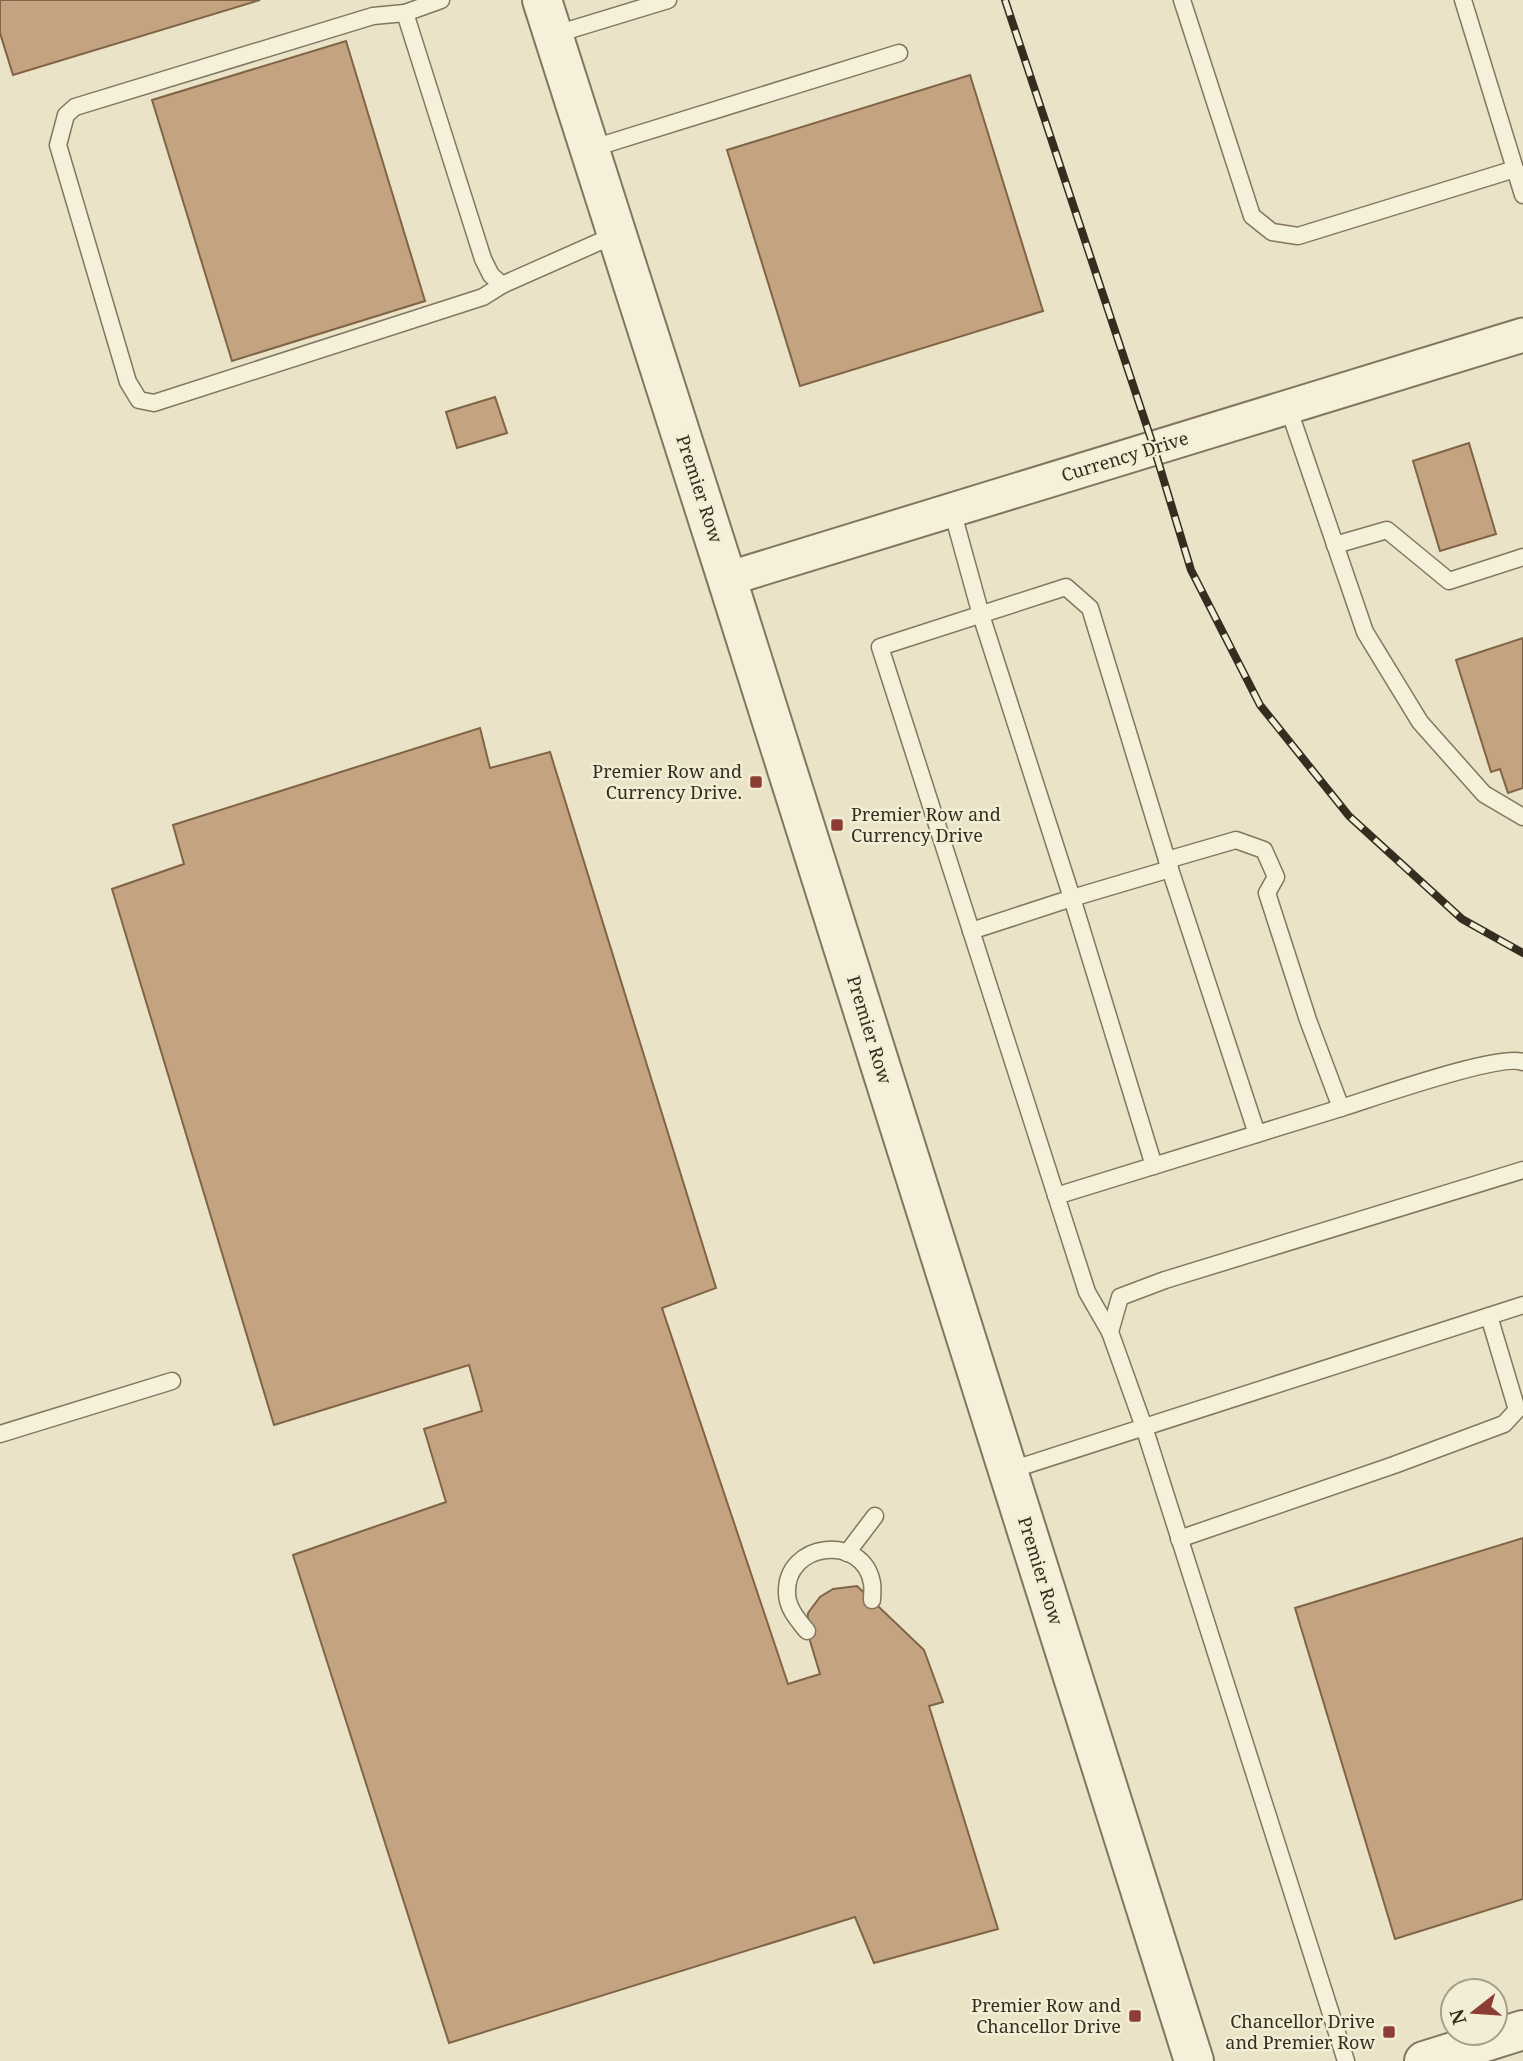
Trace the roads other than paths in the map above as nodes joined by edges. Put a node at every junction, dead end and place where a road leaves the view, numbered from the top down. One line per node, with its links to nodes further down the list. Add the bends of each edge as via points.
1 (441, 0): 5 (lane)
2 (668, 0): 6 (lane)
3 (1182, 0): 9 (lane, via 1252,216 1272,232 1298,236)
4 (1463, 0): 9 (lane)
5 (405, 13): 12 (lane, via 483,259); 12 (lane, via 373,16 75,107 66,115 58,145 128,382 139,400 154,403 483,298)
6 (548, 18): 8 (street, Premier Row)
7 (899, 53): 8 (lane)
8 (590, 149): 11 (street, Premier Row)
9 (1515, 169): 10 (lane)
10 (1523, 195)
11 (617, 234): 12 (lane); 18 (street, Premier Row)
12 (502, 285)
13 (1523, 335): 14 (street, Currency Drive)
14 (1288, 407): 15 (street, Currency Drive); 16 (lane)
15 (952, 510): 18 (street, Currency Drive); 19 (lane)
16 (1335, 545): 17 (lane, via 1387,530 1449,581); 20 (lane, via 1364,632 1420,722 1483,793)
17 (1523, 557)
18 (727, 579): 36 (street, Premier Row)
19 (981, 615): 21 (lane, via 1066,587 1090,608); 22 (lane); 23 (lane, via 880,647)
20 (1523, 817)
21 (1168, 864): 22 (lane); 25 (lane, via 1236,840 1264,850 1276,877 1267,893); 26 (lane)
22 (1072, 898): 23 (lane); 27 (lane)
23 (971, 932): 29 (lane)
24 (1523, 1062): 25 (lane, via 1490,1063)
25 (1342, 1108): 26 (lane)
26 (1257, 1134): 27 (lane)
27 (1154, 1166): 29 (lane)
28 (1523, 1170): 32 (lane, via 1121,1297)
29 (1056, 1196): 32 (lane, via 1087,1292)
30 (1523, 1305): 31 (lane)
31 (1489, 1316): 34 (lane); 38 (lane, via 1517,1410 1504,1424)
32 (1110, 1332): 34 (lane)
33 (172, 1381): 35 (lane)
34 (1144, 1427): 36 (lane); 38 (lane)
35 (0, 1434)
36 (1008, 1471): 44 (street, Premier Row)
37 (875, 1516): 39 (lane)
38 (1179, 1539): 45 (lane)
39 (847, 1553): 40 (lane, via 867,1570); 41 (lane, via 818,1550 795,1566 787,1593 796,1619)
40 (873, 1600)
41 (807, 1631)
42 (1523, 2030): 43 (street)
43 (1463, 2055): 46 (street)
44 (1194, 2061)
45 (1346, 2061)
46 (1424, 2061)

